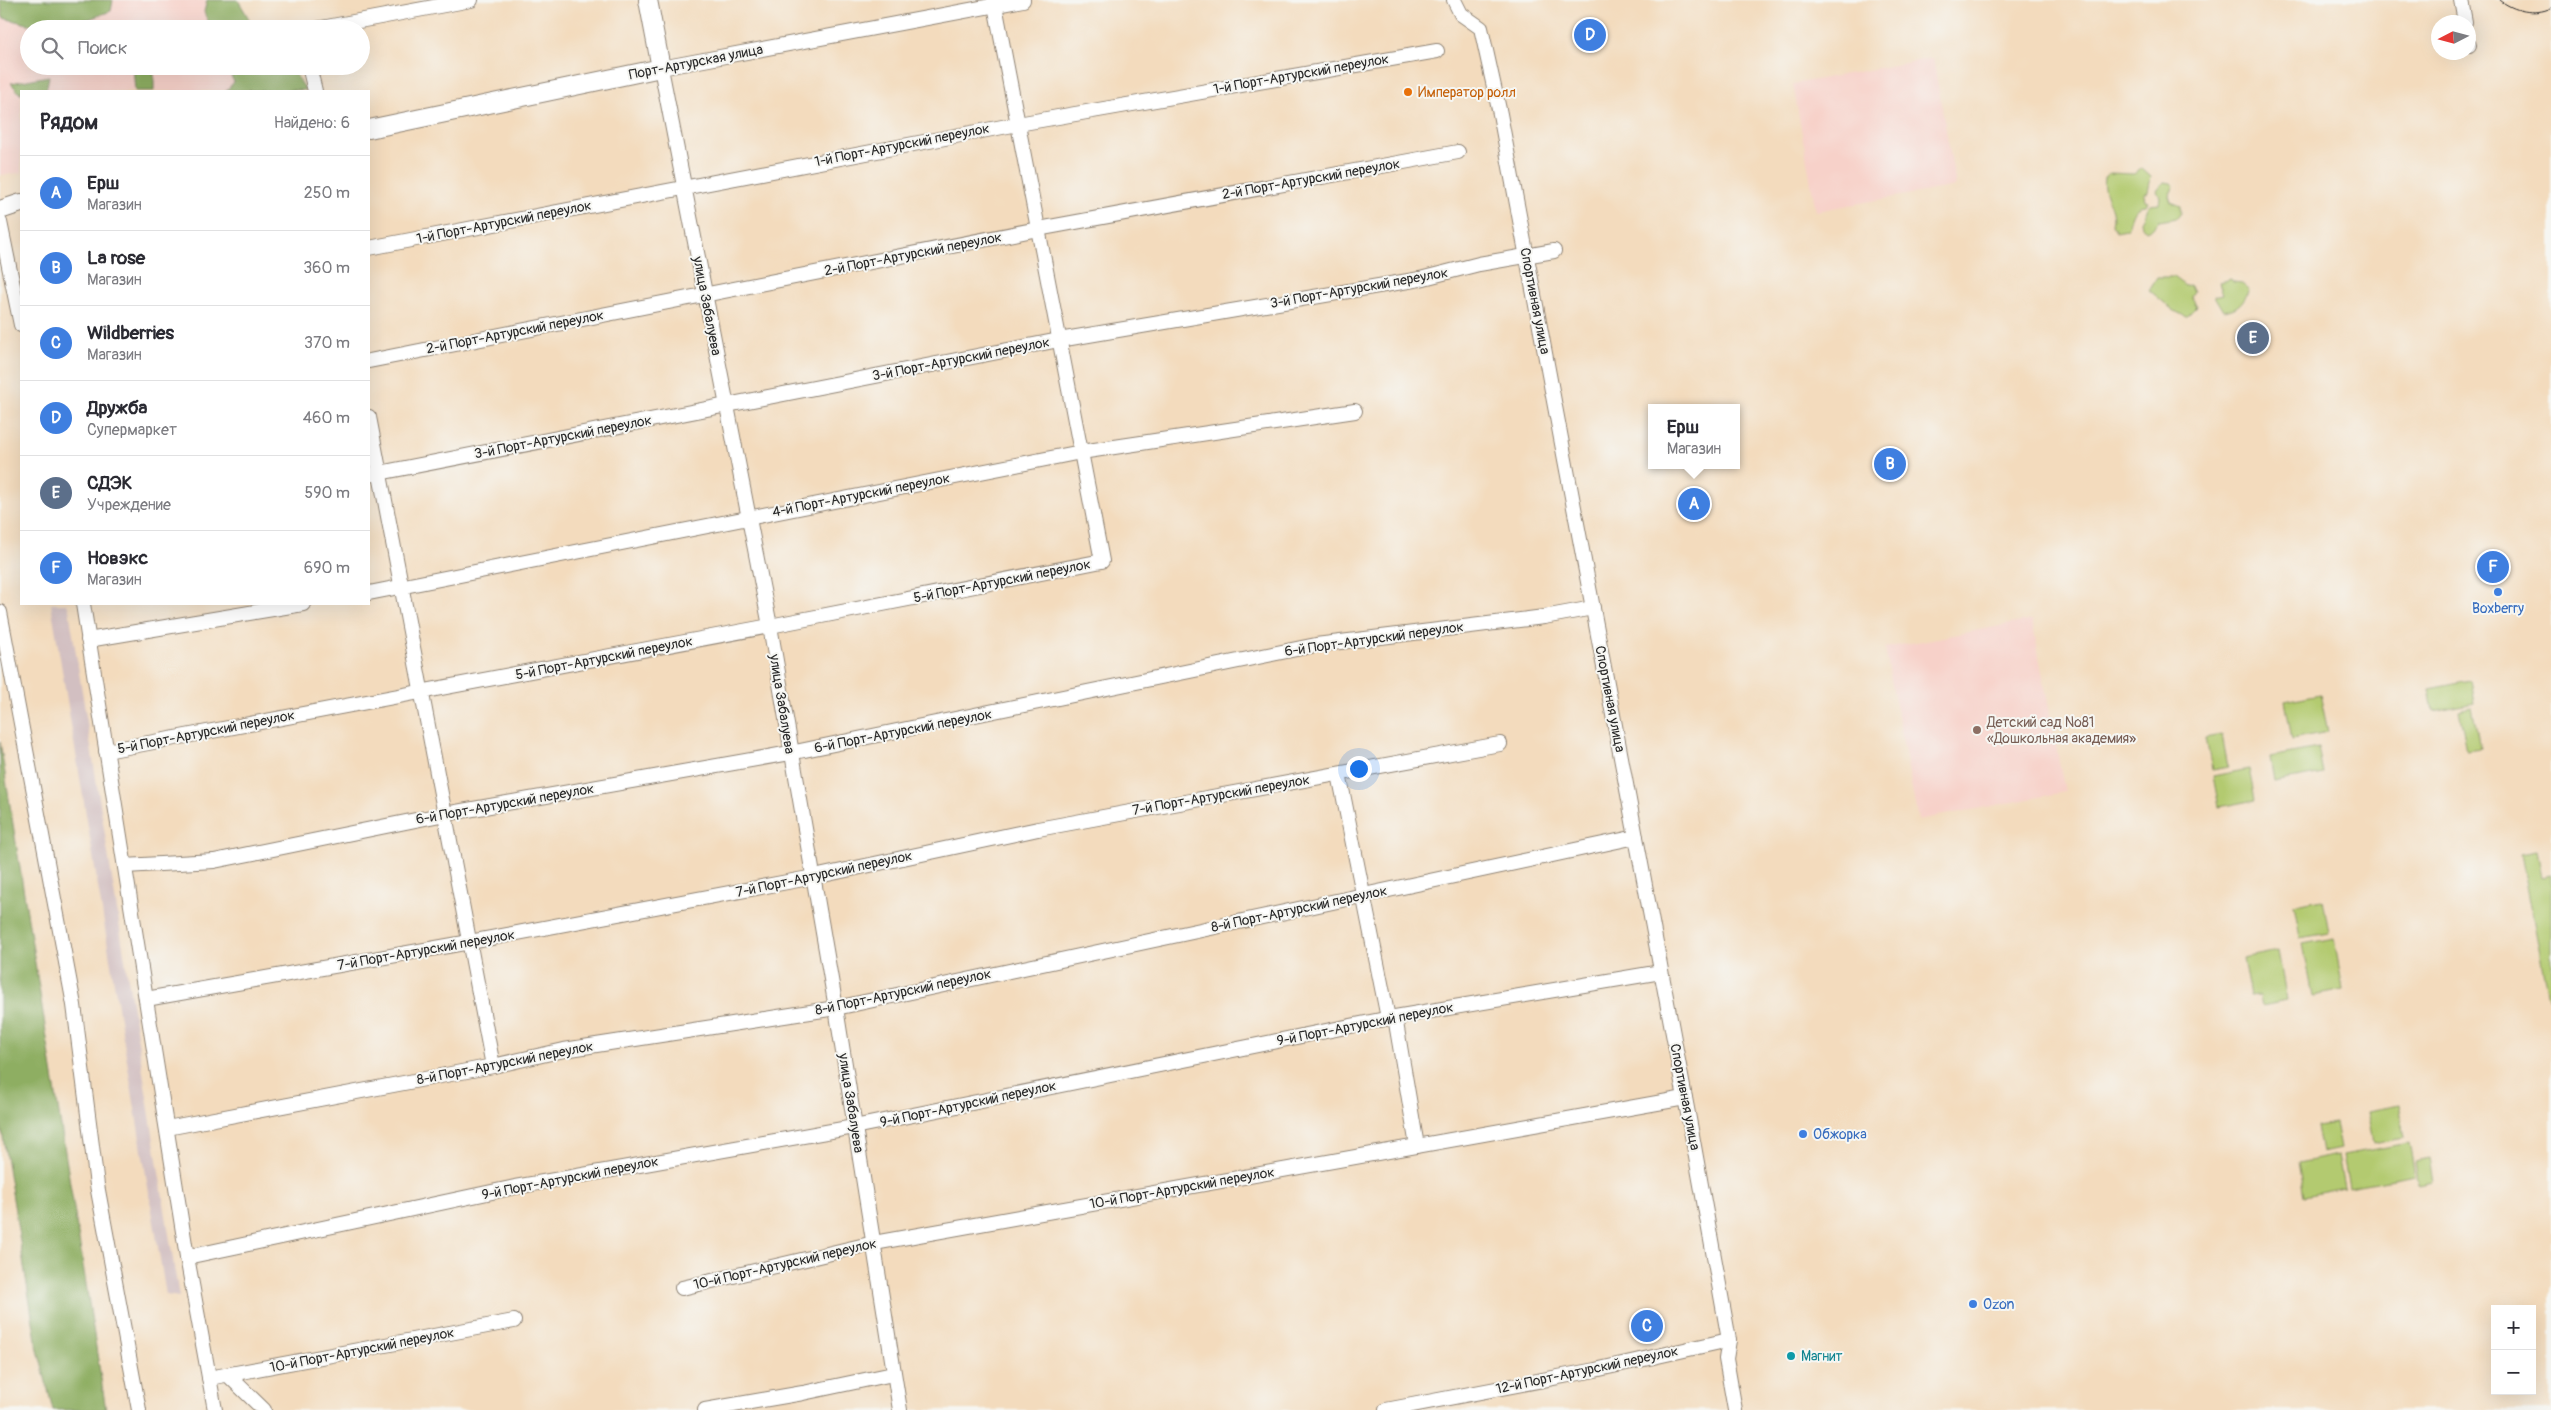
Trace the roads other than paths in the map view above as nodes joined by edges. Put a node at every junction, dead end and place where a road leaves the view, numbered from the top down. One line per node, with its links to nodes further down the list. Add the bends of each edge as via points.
1 (472, 0): 8 (street)
2 (648, 0): 10 (street, улица Забалуева)
3 (1023, 0): 6 (street, Порт-Артурская улица)
4 (1454, 0): 23 (street, Спортивная улица, via 1461,14 1481,28)
5 (2460, 0): 7 (street)
6 (995, 3): 10 (street, Порт-Артурская улица); 13 (street)
7 (2463, 15)
8 (364, 20)
9 (1437, 51): 13 (street, 1-й Порт-Артурский переулок)
10 (661, 68): 14 (street, Порт-Артурская улица); 16 (street, улица Забалуева)
11 (311, 75): 12 (street)
12 (315, 90)
13 (1018, 124): 16 (street, 1-й Порт-Артурский переулок); 20 (street)
14 (370, 129)
15 (1458, 152): 20 (street, 2-й Порт-Артурский переулок)
16 (683, 187): 21 (street, 1-й Порт-Артурский переулок); 24 (street, улица Забалуева)
17 (20, 203): 18 (street)
18 (0, 210)
19 (0, 222): 25 (street)
20 (1038, 229): 24 (street, 2-й Порт-Артурский переулок); 26 (street)
21 (370, 248)
22 (1554, 251): 23 (street, 3-й Порт-Артурский переулок)
23 (1527, 257): 26 (street, 3-й Порт-Артурский переулок, via 1478,264 1420,279); 38 (street, Спортивная улица)
24 (705, 295): 27 (street, 2-й Порт-Артурский переулок); 28 (street, улица Забалуева)
25 (20, 313)
26 (1059, 340): 28 (street, 3-й Порт-Артурский переулок); 31 (street)
27 (370, 361)
28 (726, 405): 32 (street, 3-й Порт-Артурский переулок); 33 (street, улица Забалуева)
29 (1355, 411): 31 (street, 4-й Порт-Артурский переулок)
30 (370, 428): 32 (street)
31 (1081, 452): 33 (street, 4-й Порт-Артурский переулок); 40 (street, 5-й Порт-Артурский переулок, via 1102,561)
32 (374, 474): 34 (street)
33 (748, 517): 34 (street, 4-й Порт-Артурский переулок); 40 (street, улица Забалуева)
34 (401, 587): 35 (street, 4-й Порт-Артурский переулок); 42 (street)
35 (370, 593)
36 (83, 605): 41 (street)
37 (298, 605): 41 (street)
38 (1593, 608): 45 (street, 6-й Порт-Артурский переулок, via 1316,645); 48 (street, Спортивная улица)
39 (0, 612): 70 (street, via 74,1006 97,1185)
40 (770, 626): 42 (street, 5-й Порт-Артурский переулок); 45 (street, улица Забалуева)
41 (88, 640): 44 (street)
42 (422, 692): 44 (street, 5-й Порт-Артурский переулок); 47 (street)
43 (1500, 744): 46 (street, 7-й Порт-Артурский переулок)
44 (106, 751): 49 (street)
45 (790, 754): 47 (street, 6-й Порт-Артурский переулок); 50 (street, улица Забалуева)
46 (1339, 774): 50 (street, 7-й Порт-Артурский переулок, via 1038,829); 51 (street)
47 (445, 814): 49 (street, 6-й Порт-Артурский переулок, via 214,861); 52 (street)
48 (1636, 837): 51 (street, 8-й Порт-Артурский переулок); 53 (street, Спортивная улица)
49 (125, 866): 54 (street)
50 (814, 877): 52 (street, 7-й Порт-Артурский переулок); 55 (street, улица Забалуева)
51 (1363, 895): 55 (street, 8-й Порт-Артурский переулок); 56 (street)
52 (470, 942): 54 (street, 7-й Порт-Артурский переулок); 57 (street)
53 (1661, 972): 56 (street, 9-й Порт-Артурский переулок); 58 (street, Спортивная улица)
54 (146, 1000): 60 (street)
55 (836, 1008): 57 (street, 8-й Порт-Артурский переулок, via 564,1050); 59 (street, улица Забалуева)
56 (1391, 1018): 59 (street, 9-й Порт-Артурский переулок); 61 (street)
57 (493, 1066): 60 (street, 8-й Порт-Артурский переулок)
58 (1685, 1098): 61 (street, 10-й Порт-Артурский переулок); 66 (street, Спортивная улица)
59 (854, 1127): 62 (street, улица Забалуева); 63 (street, 9-й Порт-Артурский переулок, via 515,1188)
60 (167, 1128): 63 (street)
61 (1417, 1146): 62 (street, 10-й Порт-Артурский переулок)
62 (874, 1243): 64 (street, 10-й Порт-Артурский переулок); 67 (street, улица Забалуева)
63 (187, 1257): 69 (street)
64 (682, 1288)
65 (514, 1321): 68 (street, 10-й Порт-Артурский переулок)
66 (1729, 1340): 75 (street, 12-й Порт-Артурский переулок, via 1595,1370); 76 (street, Спортивная улица, via 1726,1358)
67 (893, 1374): 73 (street); 74 (street, улица Забалуева)
68 (228, 1375): 69 (street, 10-й Порт-Артурский переулок); 72 (street)
69 (209, 1378): 71 (street)
70 (139, 1410)
71 (215, 1410)
72 (264, 1410)
73 (704, 1410)
74 (900, 1410)
75 (1386, 1410)
76 (1735, 1410)

